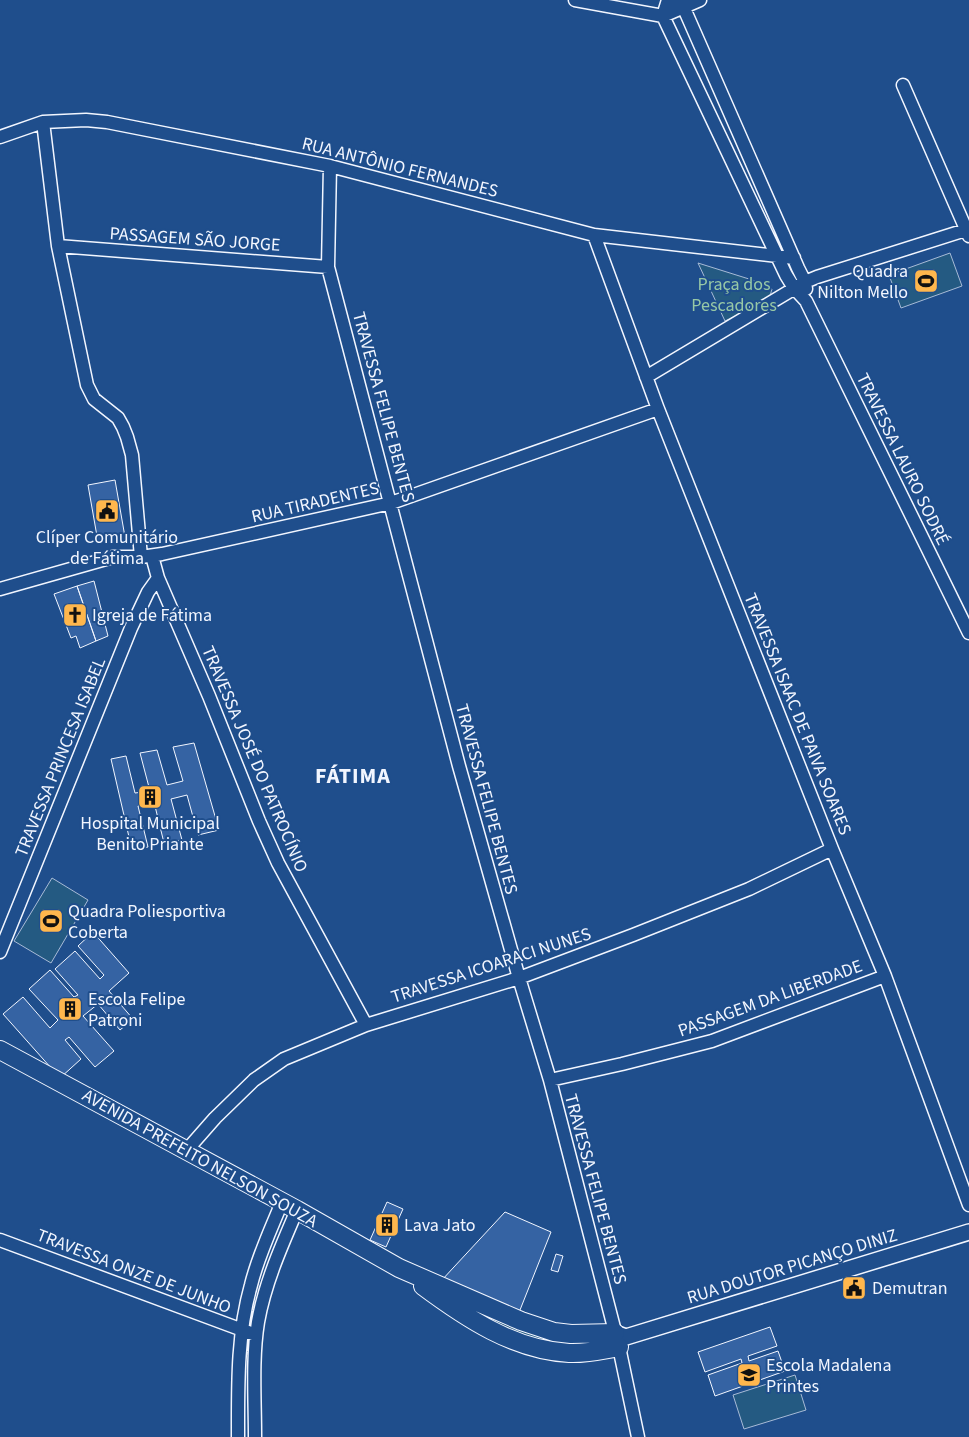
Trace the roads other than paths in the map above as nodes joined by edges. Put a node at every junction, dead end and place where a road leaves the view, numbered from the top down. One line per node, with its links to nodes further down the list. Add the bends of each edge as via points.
1 (576, 0): 4 (street)
2 (700, 0): 3 (street)
3 (675, 2): 4 (street); 13 (street, TRAVESSA LAURO SODRÉ)
4 (663, 16): 12 (street)
5 (903, 85): 9 (street)
6 (43, 122): 7 (street, RUA ANTÔNIO FERNANDES); 8 (street, RUA ANTÔNIO FERNANDES, via 107,122); 11 (street, TRAVESSA JOSÉ DO PATROCÍNIO)
7 (0, 138)
8 (330, 166): 10 (street, RUA ANTÔNIO FERNANDES); 14 (street, TRAVESSA FELIPE BENTES)
9 (968, 232): 15 (street)
10 (594, 235): 12 (street, RUA ANTÔNIO FERNANDES); 16 (street, TRAVESSA ISAAC DE PAIVA SOARES)
11 (58, 246): 14 (street, PASSAGEM SÃO JORGE); 19 (street, TRAVESSA JOSÉ DO PATROCÍNIO, via 90,394 118,418 132,455)
12 (777, 257): 13 (street, RUA ANTÔNIO FERNANDES); 15 (street, via 786,275)
13 (794, 258): 15 (street, TRAVESSA LAURO SODRÉ)
14 (328, 267): 18 (street, TRAVESSA FELIPE BENTES)
15 (799, 285): 16 (street); 22 (street, TRAVESSA LAURO SODRÉ)
16 (646, 377): 17 (street, TRAVESSA ISAAC DE PAIVA SOARES)
17 (658, 409): 18 (street, RUA TIRADENTES); 23 (street, TRAVESSA ISAAC DE PAIVA SOARES)
18 (391, 503): 19 (street, RUA TIRADENTES); 26 (street, TRAVESSA FELIPE BENTES, via 459,766)
19 (147, 556): 20 (street, TRAVESSA JOSÉ DO PATROCÍNIO); 21 (street, RUA TIRADENTES, via 113,557)
20 (158, 578): 24 (street, TRAVESSA PRINCESA ISABEL, via 131,628); 27 (street, TRAVESSA JOSÉ DO PATROCÍNIO, via 258,821)
21 (0, 589)
22 (969, 633)
23 (832, 849): 25 (street, TRAVESSA ISAAC DE PAIVA SOARES); 26 (street, TRAVESSA ICOARACI NUNES, via 750,890)
24 (0, 952)
25 (885, 976): 29 (street, PASSAGEM DA LIBERDADE, via 712,1041); 31 (street, TRAVESSA ISAAC DE PAIVA SOARES)
26 (519, 978): 27 (street, TRAVESSA ICOARACI NUNES); 29 (street, TRAVESSA FELIPE BENTES)
27 (366, 1025): 30 (street, TRAVESSA ICOARACI NUNES, via 284,1059 266,1071 215,1118)
28 (0, 1050): 30 (main road, AVENIDA PREFEITO NELSON SOUZA)
29 (550, 1080): 37 (street, TRAVESSA FELIPE BENTES)
30 (186, 1151): 32 (main road, AVENIDA PREFEITO NELSON SOUZA)
31 (969, 1205)
32 (290, 1206): 35 (street, via 251,1284); 36 (street); 37 (main road, AVENIDA PREFEITO NELSON SOUZA, via 399,1268 455,1310 503,1336 547,1350 569,1353 587,1353)
33 (969, 1232): 37 (street, RUA DOUTOR PICANÇO DINIZ)
34 (0, 1240): 35 (street, TRAVESSA ONZE DE JUNHO)
35 (242, 1331): 36 (street, TRAVESSA ONZE DE JUNHO); 38 (street)
36 (256, 1336): 39 (street)
37 (620, 1339): 40 (street, TRAVESSA FELIPE BENTES)
38 (238, 1437)
39 (255, 1437)
40 (638, 1437)

